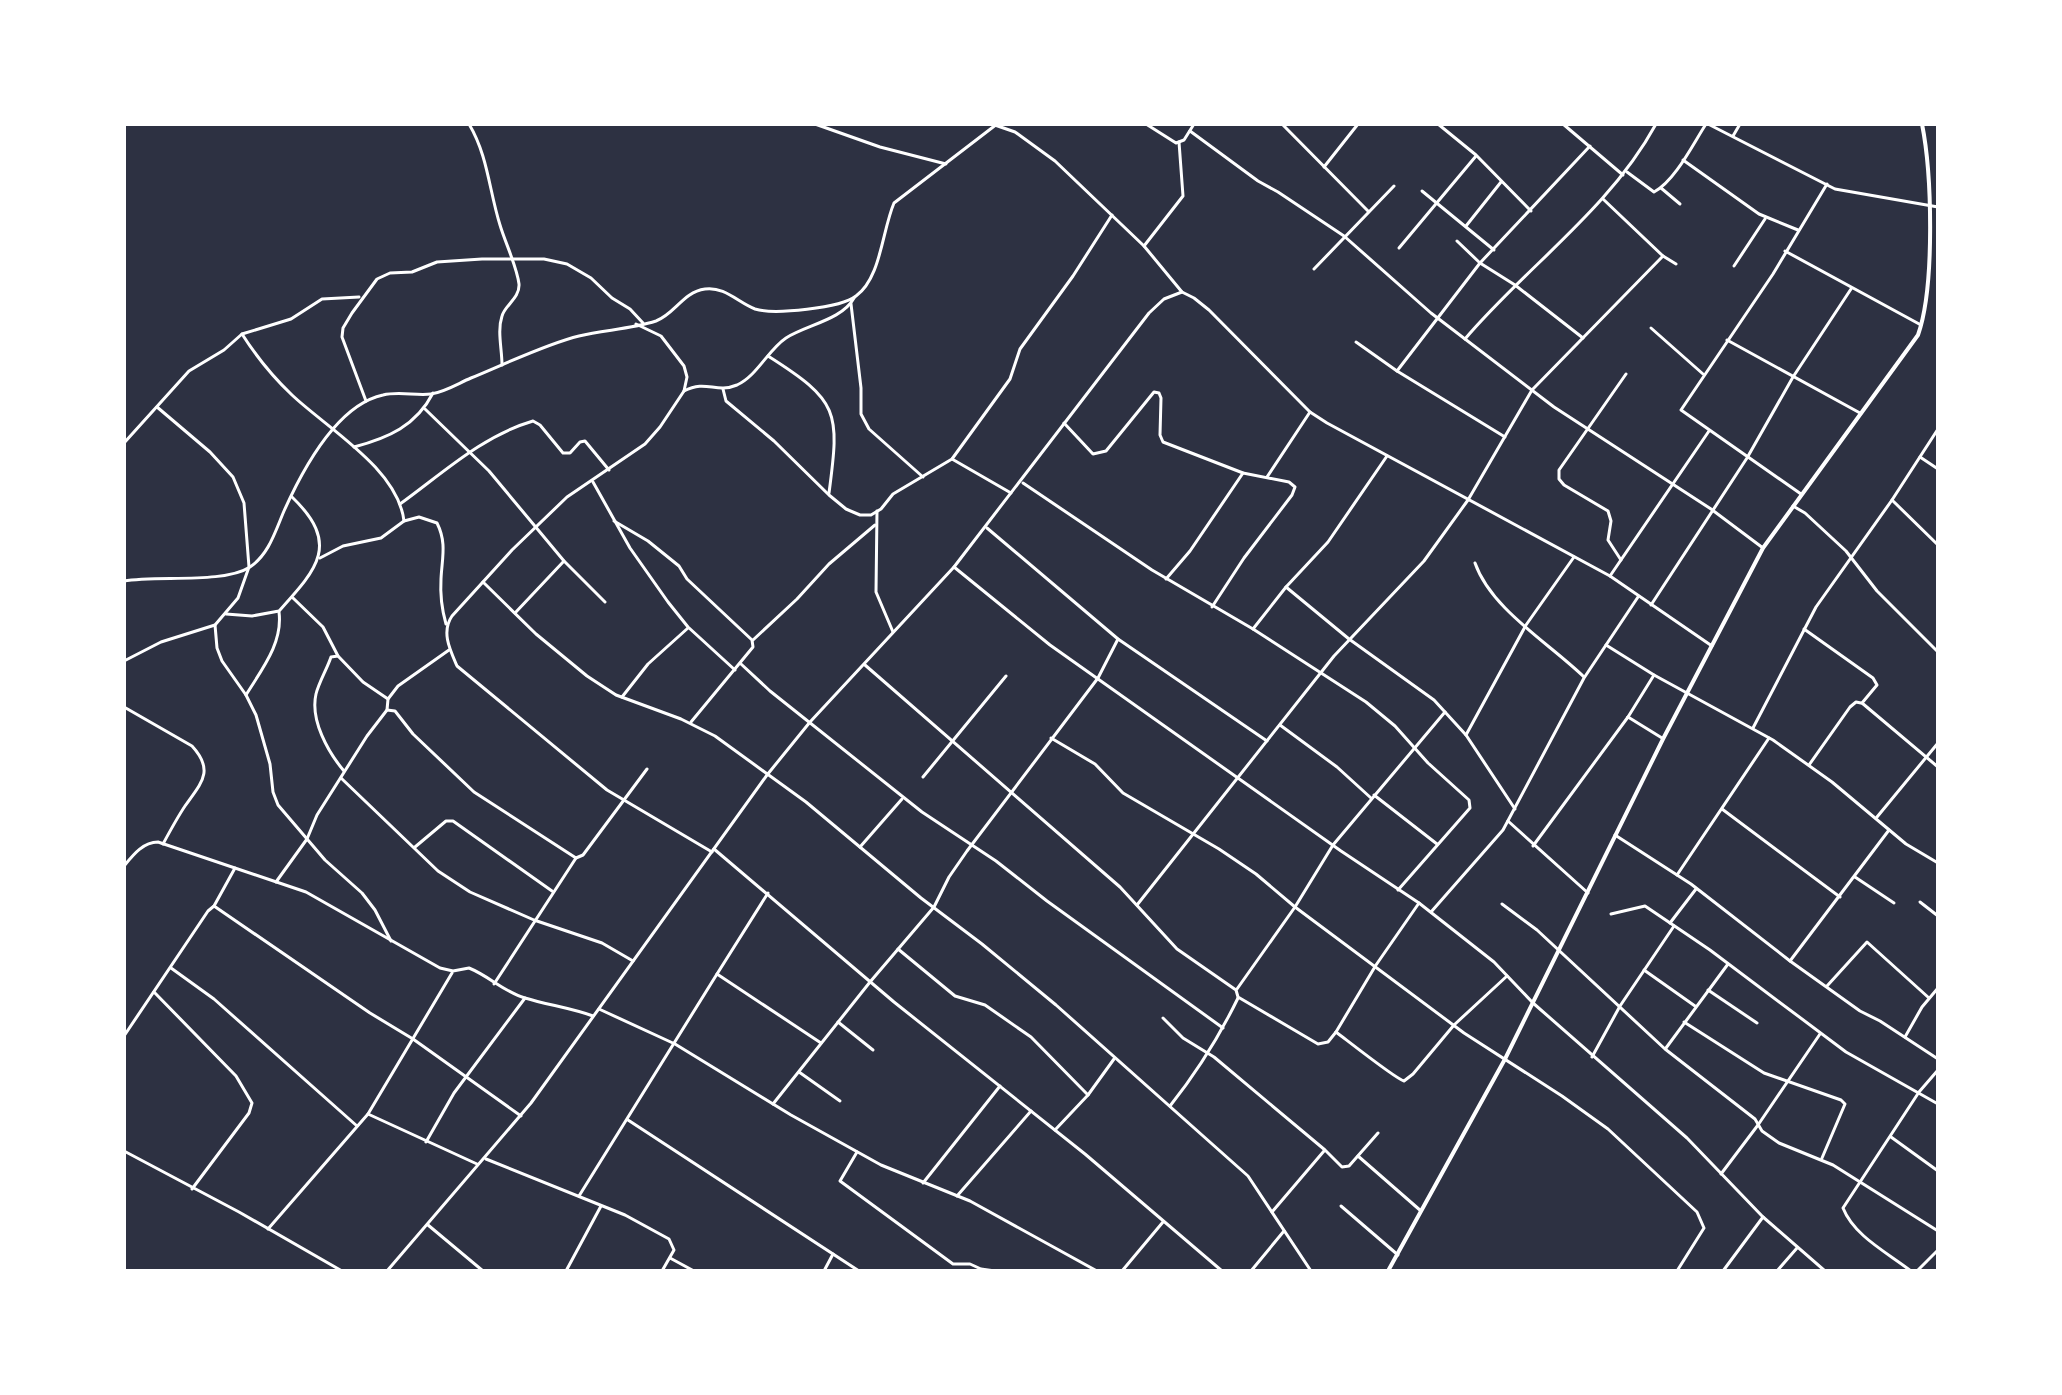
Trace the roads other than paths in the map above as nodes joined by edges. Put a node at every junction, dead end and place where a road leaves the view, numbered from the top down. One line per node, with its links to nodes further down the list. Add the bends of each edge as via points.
1 (469, 124): 48 (street, via 486,162)
2 (815, 124): 22 (street)
3 (1146, 124): 18 (street)
4 (1194, 124): 16 (street)
5 (1282, 124): 23 (street)
6 (1358, 124): 23 (street)
7 (1438, 124): 15 (street)
8 (1449, 124): 15 (street)
9 (1563, 124): 19 (street)
10 (1656, 124): 24 (street)
11 (1707, 124): 17 (street); 21 (street)
12 (1740, 124): 17 (street)
13 (1922, 124): 33 (street)
14 (995, 125): 22 (street); 37 (street, via 1015,132 1055,161)
15 (1445, 129): 20 (street)
16 (1190, 131): 18 (street); 41 (street)
17 (1733, 136): 26 (street)
18 (1179, 142): 43 (street, via 1183,196)
19 (1590, 146): 24 (street); 36 (street)
20 (1476, 155): 25 (street); 31 (street)
21 (1683, 160): 28 (street); 38 (street)
22 (946, 164): 57 (street, via 894,203 871,280)
23 (1324, 167): 35 (street)
24 (1625, 174): 28 (street, via 1654,192); 30 (street)
25 (1502, 182): 36 (street); 39 (street)
26 (1827, 184): 33 (street); 40 (street)
27 (1394, 186): 35 (street)
28 (1661, 188): 32 (street)
29 (1422, 191): 31 (street)
30 (1603, 199): 47 (street); 53 (street)
31 (1437, 202): 39 (street); 44 (street)
32 (1680, 204)
33 (1929, 207): 34 (street); 62 (street)
34 (1938, 207)
35 (1368, 211): 41 (street)
36 (1531, 211): 45 (street)
37 (1112, 215): 43 (street); 96 (street, via 1020,349 1010,379)
38 (1766, 218): 40 (street); 51 (street)
39 (1466, 226): 45 (street)
40 (1798, 230): 46 (street)
41 (1344, 236): 52 (street); 59 (street)
42 (1457, 241): 49 (street)
43 (1144, 246): 55 (street)
44 (1399, 248)
45 (1494, 250): 49 (street)
46 (1785, 251): 54 (street); 67 (street)
47 (1663, 256): 50 (street); 65 (street)
48 (511, 261): 56 (street, via 437,262 412,272 390,273); 60 (street, via 567,264); 70 (street, via 520,286 502,312)
49 (1480, 263): 53 (street); 59 (street)
50 (1676, 264)
51 (1734, 266)
52 (1314, 269)
53 (1515, 285): 65 (street); 66 (street)
54 (1851, 289): 62 (street); 74 (street)
55 (1182, 292): 82 (street, via 1209,310); 84 (street, via 1149,313)
56 (361, 297): 64 (street, via 322,299 291,319); 79 (street, via 342,337)
57 (855, 298): 58 (street); 60 (street, via 772,311 707,288 691,293 664,318)
58 (851, 304): 69 (street, via 786,338); 100 (street, via 861,414 869,429)
59 (1438, 318): 66 (street); 71 (street)
60 (643, 323): 61 (street)
61 (635, 324): 70 (street, via 578,337); 77 (street, via 661,336 684,366)
62 (1921, 325): 83 (street)
63 (1651, 328): 73 (street)
64 (242, 334): 80 (street, via 189,371); 86 (street, via 270,373)
65 (1583, 338): 76 (street)
66 (1465, 339): 76 (street)
67 (1727, 340): 73 (street); 74 (street)
68 (1356, 342): 71 (street)
69 (768, 356): 75 (street, via 740,384); 107 (street, via 807,381 832,415 836,444)
70 (502, 366): 78 (street)
71 (1397, 371): 89 (street)
72 (1626, 374): 85 (street)
73 (1703, 374): 88 (street, via 1681,410)
74 (1793, 377): 83 (street); 95 (street)
75 (723, 389): 77 (street, via 698,384); 107 (street, via 726,401)
76 (1532, 390): 85 (street); 89 (street)
77 (684, 391): 98 (street, via 645,444)
78 (433, 393): 79 (street, via 398,393); 81 (street)
79 (366, 401): 86 (street)
80 (157, 407): 90 (street); 128 (street, via 233,477 244,503)
81 (425, 409): 91 (street, via 395,433); 92 (street)
82 (1310, 412): 93 (street); 101 (street)
83 (1860, 413): 106 (street)
84 (1064, 423): 99 (street, via 1100,455 1154,392 1159,393 1163,442); 103 (street)
85 (1587, 428): 104 (street); 125 (street, via 1559,470 1559,479 1608,511 1608,540)
86 (334, 429): 91 (street); 108 (street, via 314,451)
87 (1938, 429): 94 (street)
88 (1709, 431): 95 (street); 104 (street)
89 (1505, 437): 109 (street)
90 (124, 443)
91 (354, 447): 111 (street)
92 (469, 451): 98 (street, via 533,421 563,453 585,441); 111 (street); 118 (street)
93 (1387, 456): 109 (street); 134 (street, via 1328,542)
94 (1920, 457): 97 (street); 110 (street)
95 (1747, 458): 106 (street); 113 (street)
96 (952, 459): 100 (street); 105 (street)
97 (1938, 469)
98 (609, 470): 102 (street)
99 (1243, 473): 101 (street); 131 (street)
100 (923, 477): 114 (street, via 893,494)
101 (1267, 477): 139 (street, via 1289,482 1295,487 1292,495)
102 (593, 482): 116 (street); 118 (street, via 567,497)
103 (1022, 482): 105 (street); 131 (street)
104 (1672, 484): 113 (street); 125 (street)
105 (1012, 494): 119 (street)
106 (1801, 494): 112 (street)
107 (829, 495): 114 (street, via 860,515)
108 (292, 497): 124 (street, via 314,519); 128 (street, via 267,550)
109 (1468, 500): 122 (street); 151 (street, via 1424,561)
110 (1892, 500): 120 (street); 123 (street)
111 (400, 504): 115 (street)
112 (1793, 506): 121 (street); 123 (street)
113 (1711, 509): 121 (street); 138 (street)
114 (877, 511): 117 (street)
115 (404, 521): 124 (street, via 381,538 343,546); 143 (street, via 419,517 437,523 444,536)
116 (614, 521): 146 (street); 152 (street, via 679,566)
117 (875, 525): 149 (street, via 876,592); 152 (street)
118 (536, 527): 126 (street); 133 (street)
119 (986, 527): 129 (street); 150 (street)
120 (1938, 545)
121 (1763, 548): 154 (street)
122 (1575, 556): 130 (street); 145 (street)
123 (1851, 557): 148 (street); 156 (street)
124 (320, 558): 135 (street)
125 (1621, 560): 130 (street)
126 (564, 561): 137 (street); 141 (street)
127 (1475, 563): 145 (street, via 1495,598)
128 (249, 567): 132 (street, via 208,577); 142 (street)
129 (954, 567): 149 (street); 165 (street)
130 (1610, 576): 136 (street)
131 (1166, 579): 139 (street)
132 (124, 581)
133 (483, 582): 141 (street); 143 (street)
134 (1286, 587): 147 (street); 151 (street)
135 (292, 597): 140 (street); 157 (street, via 323,627)
136 (1638, 597): 138 (street); 153 (street)
137 (605, 602)
138 (1651, 605): 154 (street)
139 (1212, 607): 147 (street)
140 (279, 611): 142 (street); 168 (street, via 281,629)
141 (515, 613): 169 (street, via 587,676)
142 (226, 614): 144 (street)
143 (446, 624): 155 (street)
144 (215, 625): 158 (street, via 161,642); 168 (street, via 222,661)
145 (1526, 625): 166 (street); 180 (street)
146 (688, 627): 161 (street); 169 (street)
147 (1253, 629): 162 (street)
148 (1804, 629): 171 (street, via 1876,681); 179 (street)
149 (894, 633): 160 (street)
150 (1118, 639): 165 (street); 185 (street)
151 (1349, 639): 162 (street); 174 (street)
152 (752, 640): 159 (street)
153 (1606, 645): 163 (street); 166 (street)
154 (1712, 646): 167 (street)
155 (450, 650): 170 (street); 200 (street, via 457,666 493,698)
156 (1938, 652)
157 (338, 656): 170 (street); 192 (street, via 331,657 316,695 316,711 329,754)
158 (124, 661)
159 (741, 664): 161 (street); 176 (street)
160 (865, 665): 176 (street); 184 (street)
161 (735, 670): 177 (street)
162 (1321, 673): 178 (street); 187 (street, via 1376,710)
163 (1654, 675): 167 (street); 175 (street)
164 (1006, 676): 184 (street)
165 (1098, 678): 181 (street); 196 (street)
166 (1584, 678): 201 (street)
167 (1687, 694): 179 (street); 183 (street)
168 (246, 695): 208 (street, via 266,749 278,805)
169 (622, 697): 177 (street)
170 (388, 699): 173 (street)
171 (1862, 703): 188 (street); 189 (street, via 1850,707)
172 (124, 707): 209 (street, via 192,746 205,769 202,783)
173 (387, 710): 192 (street); 217 (street, via 395,711 474,792)
174 (1445, 712): 180 (street); 187 (street)
175 (1628, 717): 183 (street); 212 (street)
176 (810, 722): 193 (street); 198 (street)
177 (690, 723): 193 (street)
178 (1280, 725): 185 (street); 199 (street)
179 (1753, 729): 182 (street)
180 (1466, 735): 201 (street)
181 (1051, 738): 197 (street); 206 (street, via 1095,764 1123,793)
182 (1769, 738): 189 (street); 202 (street)
183 (1663, 739): 207 (street)
184 (952, 741): 194 (street); 197 (street)
185 (1267, 741): 196 (street)
186 (1938, 743): 188 (street)
187 (1414, 748): 199 (street); 211 (street, via 1471,803)
188 (1926, 757): 190 (street); 203 (street)
189 (1809, 765): 203 (street)
190 (1938, 767)
191 (647, 769): 200 (street)
192 (345, 772): 195 (street)
193 (767, 775): 213 (street); 216 (street)
194 (923, 777)
195 (341, 778): 208 (street); 215 (street)
196 (1237, 778): 206 (street); 210 (street)
197 (1012, 792): 214 (street); 234 (street)
198 (903, 797): 213 (street); 214 (street)
199 (1373, 797): 210 (street); 211 (street)
200 (624, 800): 216 (street); 217 (street)
201 (1515, 809): 204 (street)
202 (1722, 809): 221 (street); 229 (street)
203 (1877, 817): 205 (street)
204 (1508, 821): 212 (street); 238 (street)
205 (1890, 829): 218 (street); 222 (street)
206 (1193, 834): 234 (street); 237 (street, via 1256,874)
207 (1615, 835): 221 (street); 228 (street)
208 (307, 839): 223 (street); 243 (street, via 362,893)
209 (163, 844): 219 (street, via 148,843); 220 (street)
210 (1333, 845): 225 (street); 237 (street)
211 (1438, 845): 225 (street)
212 (1533, 846): 228 (street)
213 (860, 847): 236 (street)
214 (971, 847): 236 (street); 275 (street)
215 (415, 848): 226 (street, via 446,821 453,821); 241 (street, via 470,892)
216 (713, 851): 227 (street); 246 (street)
217 (576, 858): 226 (street)
218 (1938, 863)
219 (124, 866)
220 (235, 868): 223 (street); 235 (street)
221 (1677, 875): 224 (street)
222 (1855, 877): 229 (street); 232 (street)
223 (276, 882): 243 (street, via 339,909)
224 (1696, 889): 242 (street); 247 (street)
225 (1398, 890): 231 (street)
226 (552, 891): 241 (street)
227 (768, 893): 253 (street); 255 (street)
228 (1588, 893): 245 (street)
229 (1840, 897): 247 (street)
230 (1920, 902): 240 (street)
231 (1419, 903): 238 (street); 249 (street)
232 (1894, 903)
233 (1502, 904): 245 (street)
234 (1137, 905): 259 (street, via 1177,949)
235 (214, 906): 250 (street); 280 (street)
236 (934, 907): 244 (street); 287 (street)
237 (1295, 907): 249 (street); 259 (street)
238 (1431, 912): 254 (street)
239 (1611, 914): 242 (street, via 1645,906)
240 (1938, 916)
241 (534, 920): 246 (street, via 602,943); 256 (street)
242 (1672, 925): 248 (street); 251 (street)
243 (392, 942): 252 (street)
244 (898, 949): 255 (street); 296 (street, via 955,996 985,1005 1031,1037)
245 (1560, 951): 265 (street); 266 (street)
246 (633, 961): 268 (street)
247 (1790, 961): 257 (street)
248 (1728, 964): 260 (street); 277 (street)
249 (1376, 965): 274 (street); 276 (street)
250 (171, 968): 261 (street); 306 (street, via 214,999)
251 (1644, 970): 266 (street); 267 (street)
252 (453, 971): 256 (street, via 469,968); 280 (street)
253 (717, 974): 281 (street); 282 (street)
254 (1507, 976): 265 (street); 274 (street)
255 (870, 982): 271 (street); 294 (street)
256 (494, 984): 263 (street)
257 (1826, 987): 264 (street, via 1867,942); 279 (street)
258 (1938, 988): 264 (street)
259 (1236, 990): 262 (street)
260 (1708, 990): 267 (street); 273 (street)
261 (154, 992): 278 (street); 322 (street, via 236,1076 252,1103)
262 (1238, 997): 275 (street); 276 (street, via 1318,1044)
263 (525, 998): 269 (street); 292 (street)
264 (1929, 998): 279 (street)
265 (1533, 1003): 286 (street); 288 (street)
266 (1620, 1006): 283 (street); 286 (street)
267 (1695, 1006): 272 (street)
268 (599, 1008): 269 (street); 282 (street)
269 (593, 1016): 303 (street)
270 (1163, 1018): 285 (street)
271 (838, 1022): 281 (street); 284 (street)
272 (1684, 1022): 283 (street); 293 (street, via 1764,1073)
273 (1757, 1023)
274 (1454, 1025): 276 (street, via 1404,1081); 288 (street)
275 (1223, 1028): 285 (street)
276 (1336, 1032)
277 (1820, 1034): 293 (street); 295 (street)
278 (124, 1036)
279 (1905, 1037): 289 (street)
280 (413, 1039): 292 (street); 302 (street)
281 (821, 1043): 291 (street)
282 (675, 1044): 298 (street); 304 (street)
283 (1665, 1049): 305 (street)
284 (873, 1050)
285 (1206, 1054): 300 (street); 311 (street)
286 (1592, 1057): 319 (street)
287 (1114, 1059): 296 (street); 300 (street)
288 (1505, 1059): 327 (street); 355 (street, via 1608,1129 1697,1212 1704,1228)
289 (1938, 1059)
290 (1938, 1070): 295 (street)
291 (799, 1072): 297 (street); 298 (street)
292 (466, 1079): 303 (street); 310 (street)
293 (1786, 1081): 305 (street); 316 (street, via 1845,1104)
294 (1000, 1086): 301 (street); 321 (street)
295 (1919, 1092): 299 (street); 309 (street)
296 (1088, 1095): 307 (street)
297 (840, 1101)
298 (773, 1104): 313 (street)
299 (1938, 1104)
300 (1170, 1106): 328 (street, via 1248,1176)
301 (1031, 1111): 307 (street); 324 (street)
302 (368, 1114): 306 (street); 310 (street)
303 (521, 1116): 315 (street)
304 (627, 1119): 323 (street); 337 (street)
305 (1758, 1125): 316 (street, via 1779,1143); 319 (street)
306 (357, 1126): 332 (street)
307 (1055, 1130): 330 (street)
308 (1378, 1133): 314 (street)
309 (1891, 1137): 318 (street); 320 (street)
310 (426, 1142): 317 (street)
311 (1325, 1150): 314 (street, via 1346,1168); 328 (street)
312 (124, 1151): 322 (street)
313 (857, 1152): 321 (street); 348 (street, via 840,1181 953,1264)
314 (1358, 1156): 327 (street)
315 (485, 1158): 317 (street); 323 (street)
316 (1822, 1159): 320 (street)
317 (479, 1165): 331 (street)
318 (1938, 1171)
319 (1721, 1174): 329 (street)
320 (1859, 1181): 334 (street); 359 (street, via 1843,1208 1846,1216)
321 (923, 1183): 324 (street)
322 (192, 1189): 332 (street)
323 (579, 1196): 325 (street)
324 (957, 1196): 349 (street)
325 (601, 1206): 339 (street, via 669,1239 674,1250); 343 (street)
326 (1341, 1206): 338 (street)
327 (1421, 1211): 338 (street)
328 (1272, 1212): 333 (street)
329 (1763, 1217): 335 (street); 356 (street)
330 (1163, 1222): 350 (street); 351 (street)
331 (428, 1225): 341 (street); 342 (street)
332 (268, 1229): 340 (street)
333 (1285, 1230): 352 (street); 353 (street)
334 (1938, 1231)
335 (1797, 1248): 357 (street); 358 (street)
336 (1938, 1250): 360 (street)
337 (833, 1254): 346 (street); 347 (street)
338 (1398, 1255): 354 (street)
339 (670, 1258): 344 (street); 345 (street)
340 (342, 1271)
341 (387, 1271)
342 (483, 1271)
343 (566, 1271)
344 (662, 1271)
345 (694, 1271)
346 (824, 1271)
347 (859, 1271)
348 (995, 1271)
349 (1097, 1271)
350 (1122, 1271)
351 (1222, 1271)
352 (1251, 1271)
353 (1311, 1271)
354 (1388, 1271)
355 (1677, 1271)
356 (1723, 1271)
357 (1777, 1271)
358 (1825, 1271)
359 (1911, 1271)
360 (1917, 1271)

